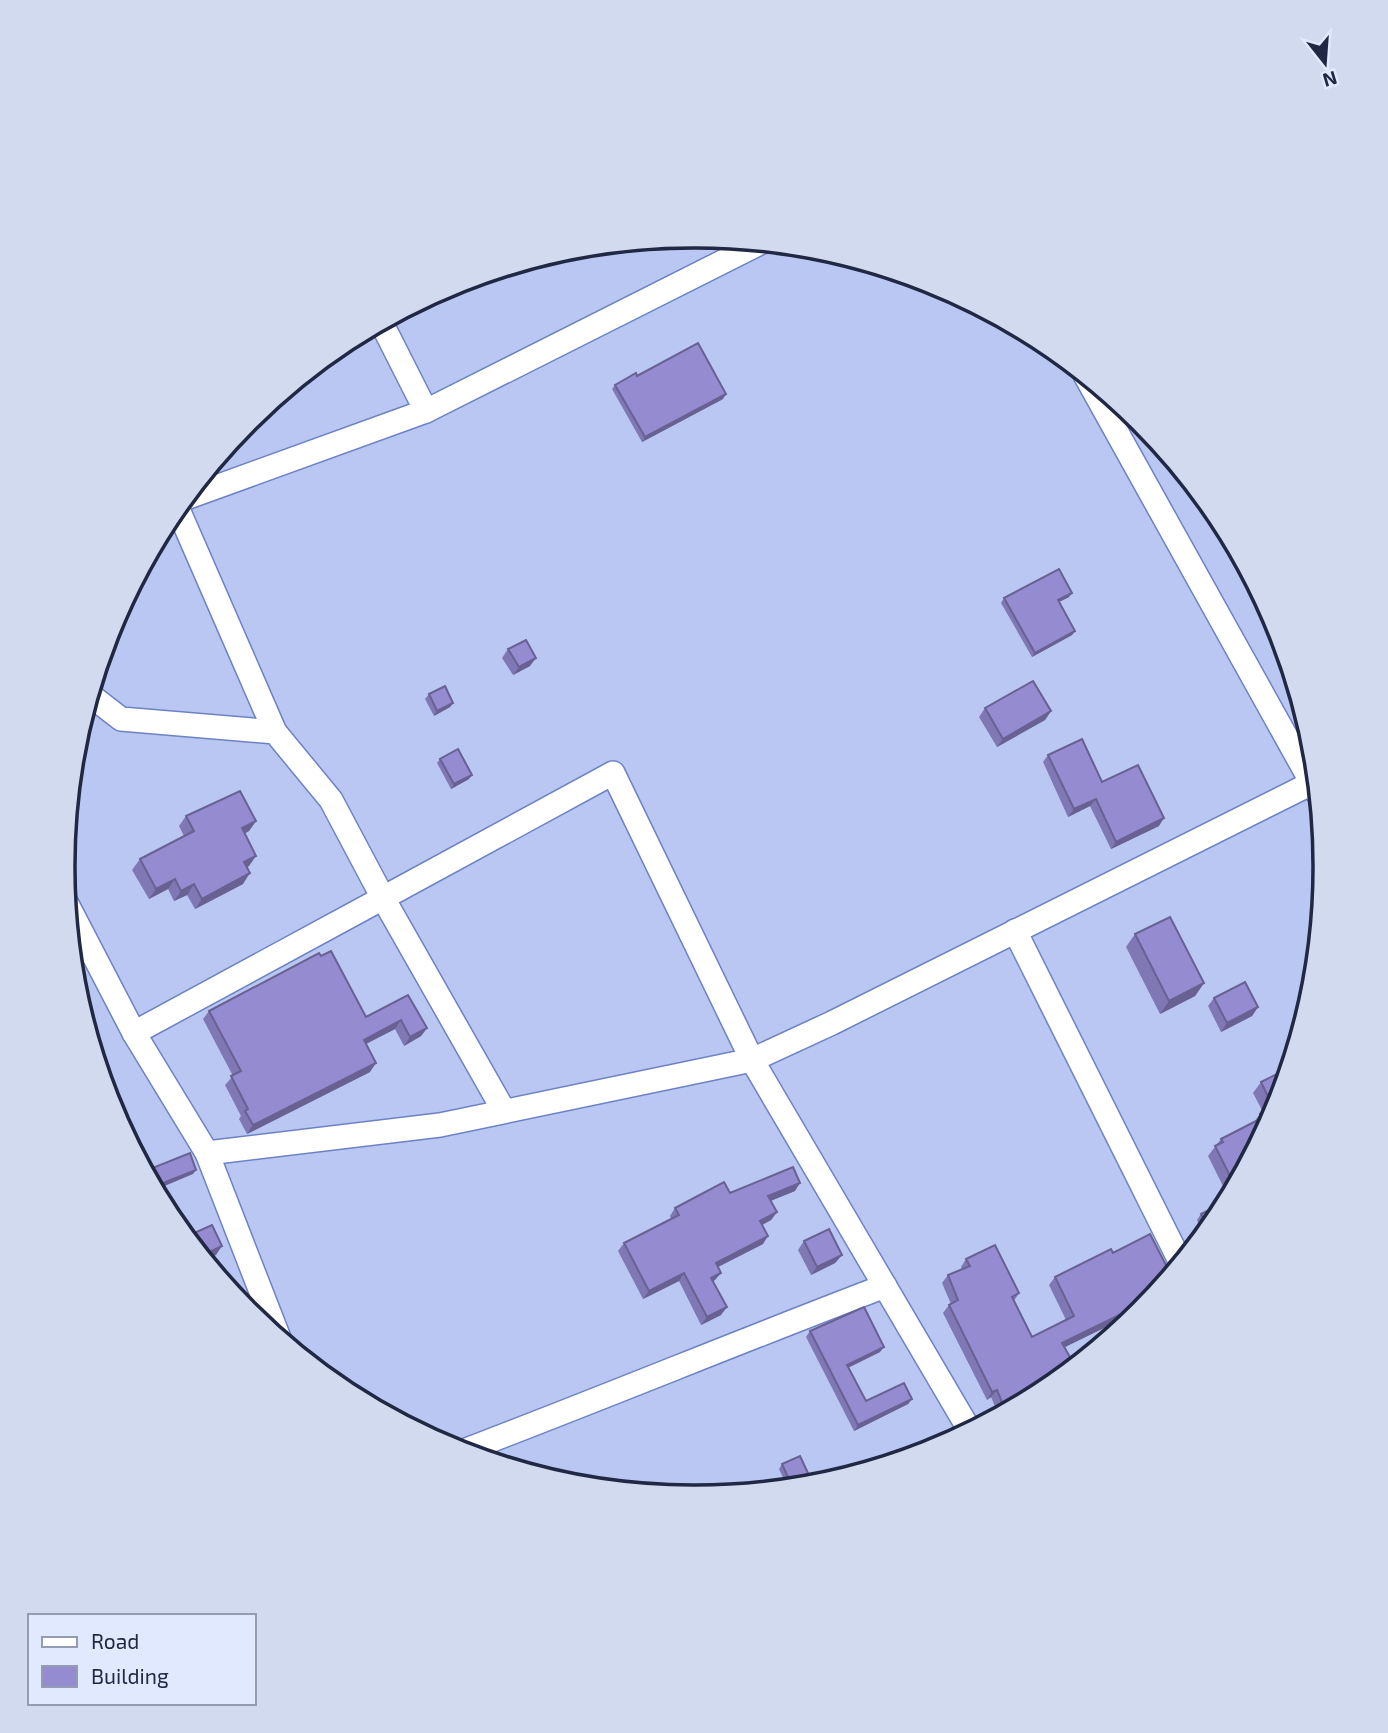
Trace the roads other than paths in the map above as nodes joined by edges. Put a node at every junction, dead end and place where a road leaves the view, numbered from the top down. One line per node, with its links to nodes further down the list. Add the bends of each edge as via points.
1 (746, 250): 4 (street)
2 (386, 330): 4 (street)
3 (1108, 406): 9 (street)
4 (426, 411): 5 (street)
5 (201, 492)
6 (182, 519): 8 (street)
7 (98, 701): 8 (street, via 121,719)
8 (275, 732): 11 (street, via 331,800)
9 (1304, 768)
10 (1308, 792): 13 (street)
11 (383, 898): 14 (street); 15 (street, via 613,773); 16 (street)
12 (79, 927): 14 (street)
13 (1015, 931): 15 (street); 18 (street)
14 (134, 1033): 17 (street)
15 (751, 1060): 16 (street); 19 (street)
16 (504, 1111): 17 (street, via 440,1125)
17 (208, 1153): 20 (street)
18 (1176, 1253)
19 (885, 1286): 21 (street); 22 (street)
20 (272, 1318)
21 (965, 1422)
22 (478, 1446)

